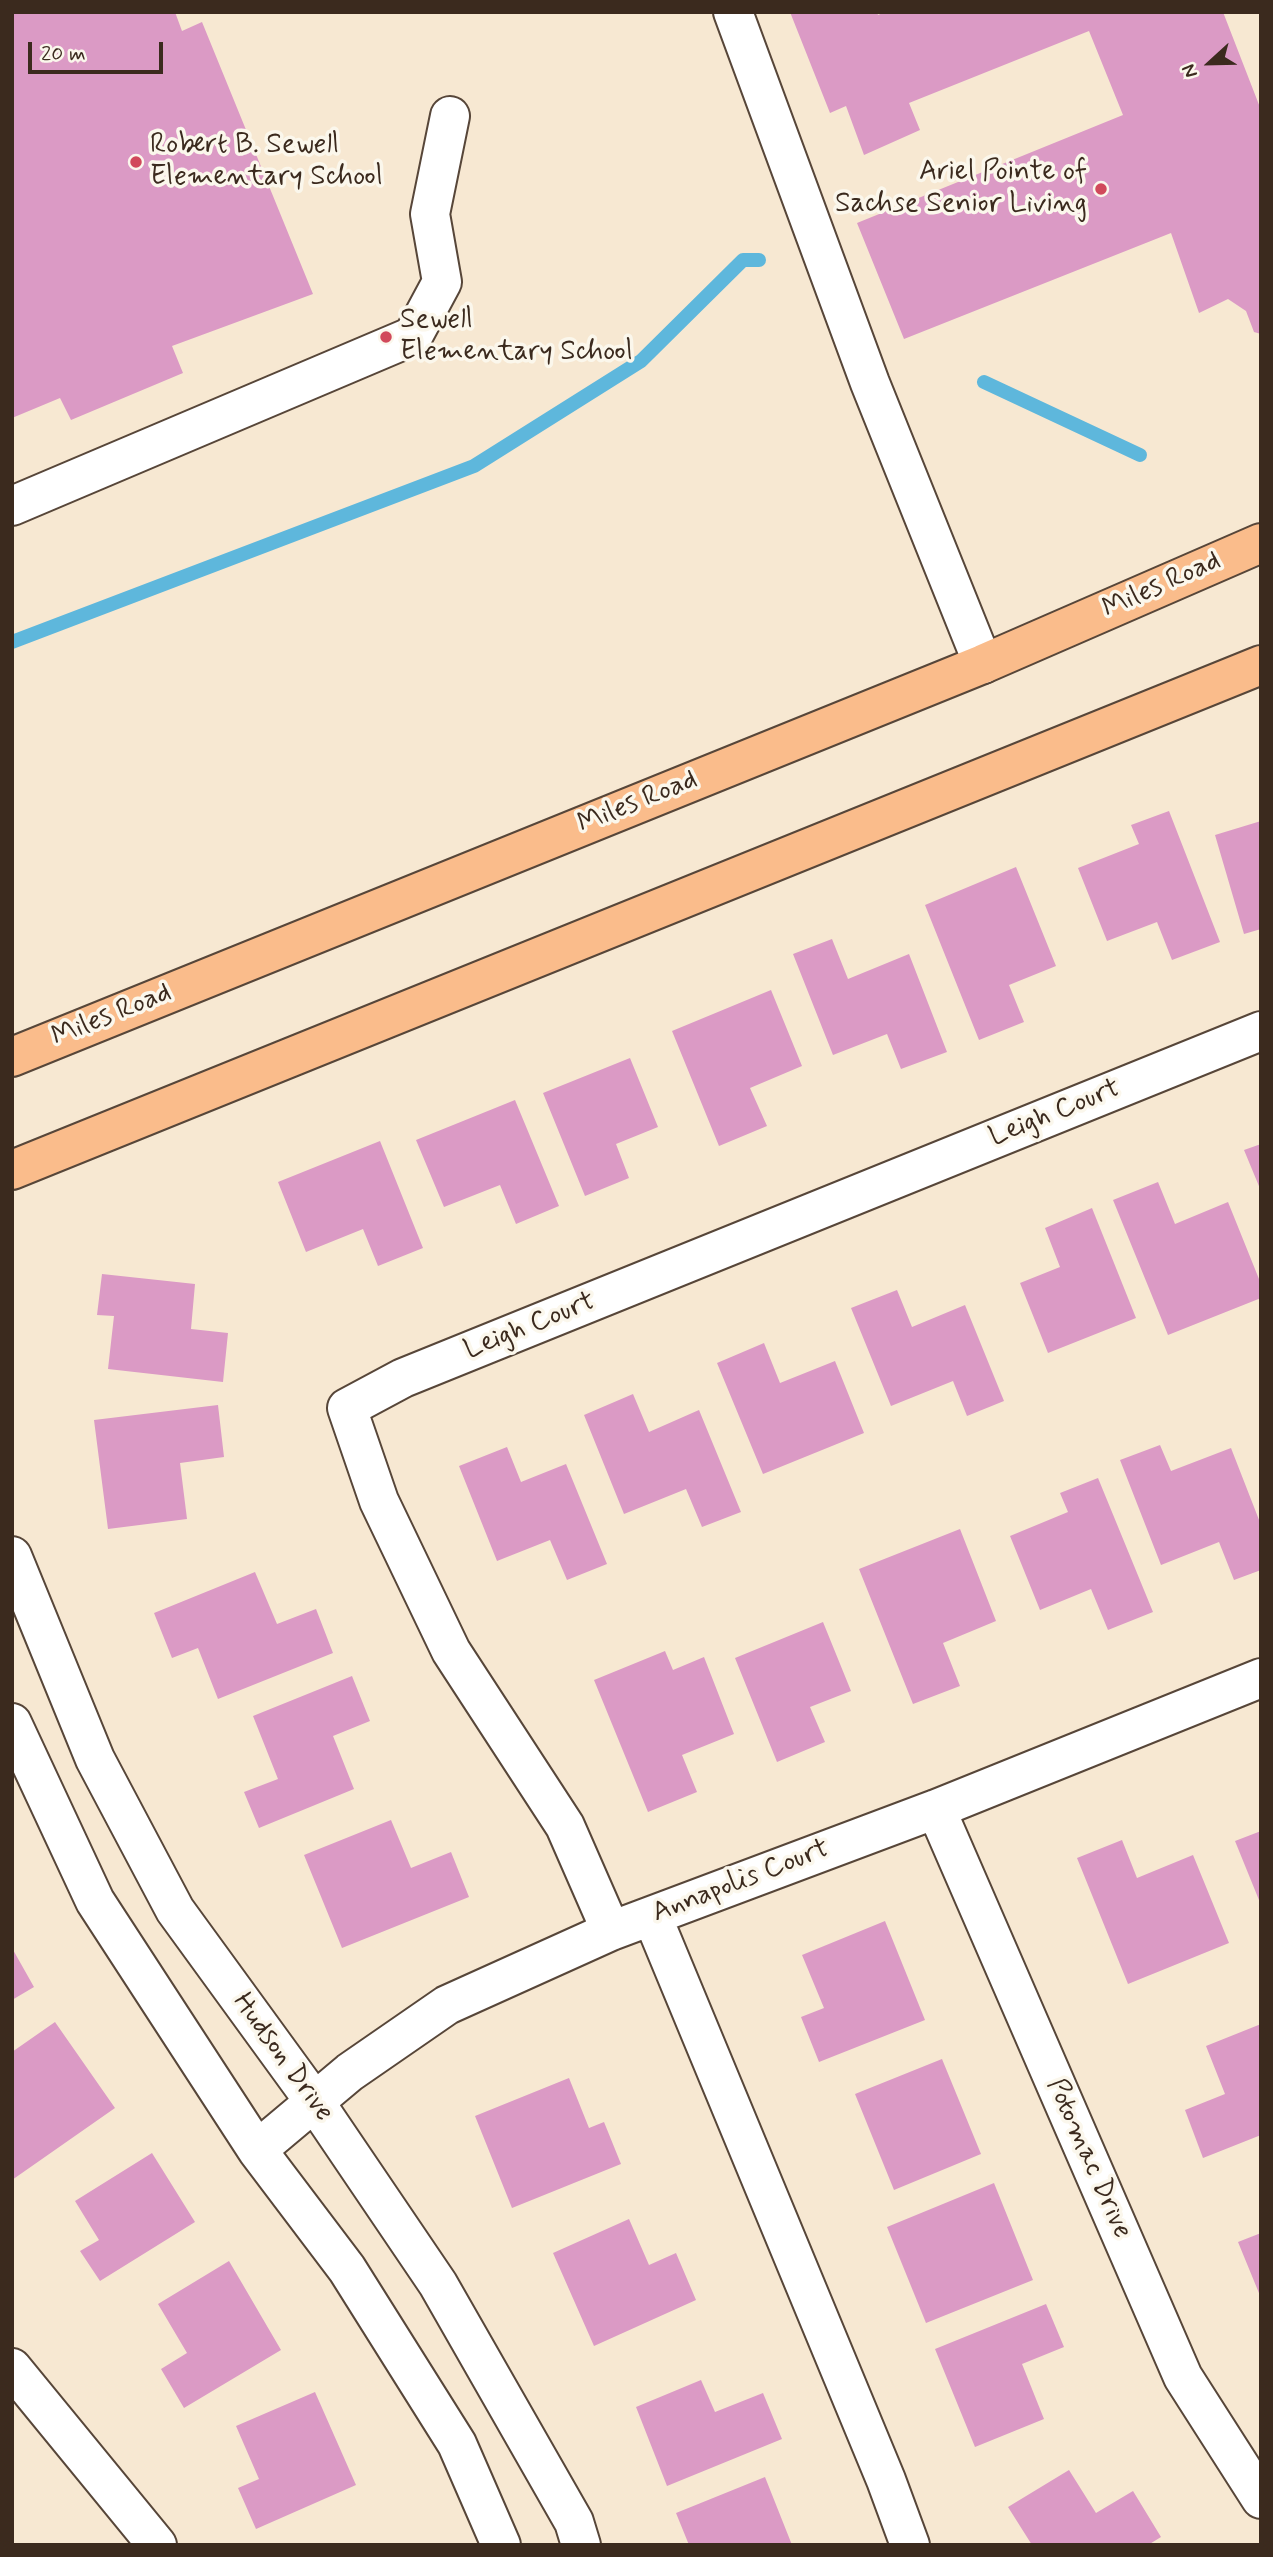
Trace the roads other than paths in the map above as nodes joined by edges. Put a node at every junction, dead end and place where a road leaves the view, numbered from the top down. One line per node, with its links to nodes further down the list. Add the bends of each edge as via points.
1 (733, 12): 5 (street, via 870,383)
2 (450, 116): 3 (street, via 430,214 442,282 413,336)
3 (12, 506)
4 (1261, 543): 5 (main road, Miles Road)
5 (983, 664): 8 (main road, Miles Road)
6 (1261, 665): 9 (main road)
7 (1261, 1031): 15 (street, Leigh Court, via 402,1378 347,1408 379,1501 451,1651 565,1826)
8 (12, 1057)
9 (12, 1170)
10 (12, 1556): 16 (street, Hudson Drive, via 94,1759 175,1910)
11 (1261, 1678): 13 (street, Annapolis Court)
12 (12, 1723): 17 (street, via 95,1901)
13 (936, 1809): 14 (street, Annapolis Court); 19 (street, Potomac Drive, via 1183,2377)
14 (652, 1916): 15 (street, Annapolis Court); 23 (street)
15 (611, 1931): 16 (street, Annapolis Court, via 447,2005)
16 (314, 2101): 17 (street, Annapolis Court); 22 (street, Hudson Drive, via 438,2284 574,2522)
17 (257, 2150): 21 (street, via 347,2269 457,2444)
18 (12, 2368): 20 (street)
19 (1261, 2499)
20 (156, 2545)
21 (500, 2545)
22 (581, 2545)
23 (910, 2545)

